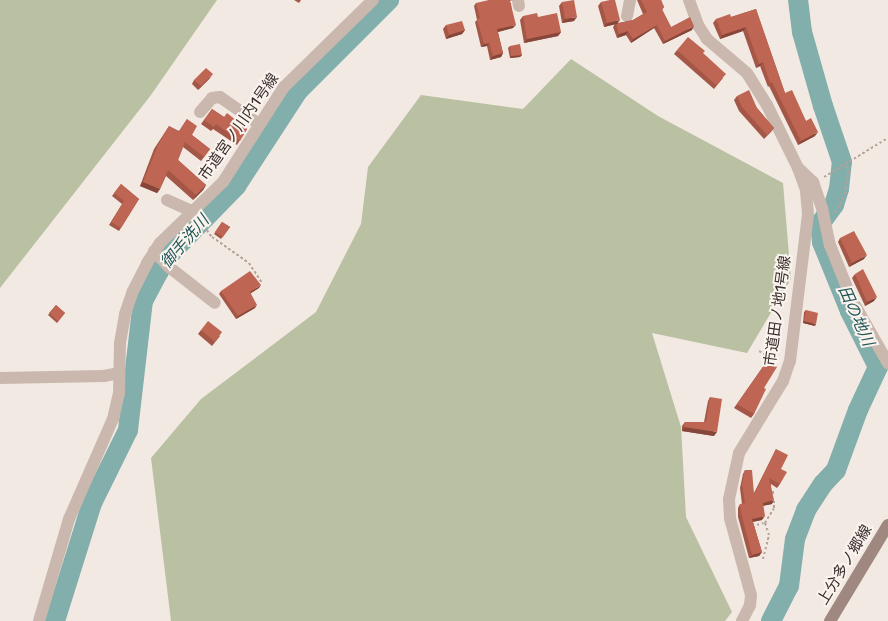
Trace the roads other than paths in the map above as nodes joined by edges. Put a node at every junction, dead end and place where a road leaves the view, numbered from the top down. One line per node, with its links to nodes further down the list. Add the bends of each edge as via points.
1 (373, 0): 6 (street, 市道宮ノ川内1号線, via 283,88)
2 (630, 0): 4 (street)
3 (688, 0): 7 (street, via 707,39 747,73 768,105)
4 (627, 16)
5 (200, 112): 6 (street, via 212,98 220,97)
6 (259, 124): 9 (street, 市道宮ノ川内1号線, via 223,182)
7 (798, 168): 12 (street, via 813,182 830,245 852,300); 17 (street, 市道田ノ地1号線, via 806,190 808,214 790,361 783,381 739,453 729,499 730,518 750,595 750,605)
8 (168, 200): 9 (street)
9 (196, 214): 10 (street, 市道宮ノ川内1号線)
10 (156, 255): 11 (street); 13 (street, 市道宮ノ川内1号線, via 133,291 125,314)
11 (216, 303)
12 (888, 363)
13 (119, 373): 14 (street); 16 (street, 市道宮ノ川内1号線, via 119,394 113,419 69,519)
14 (0, 378)
15 (888, 525): 18 (main road, 上分多ノ郷線)
16 (39, 621)
17 (742, 621)
18 (830, 621)

